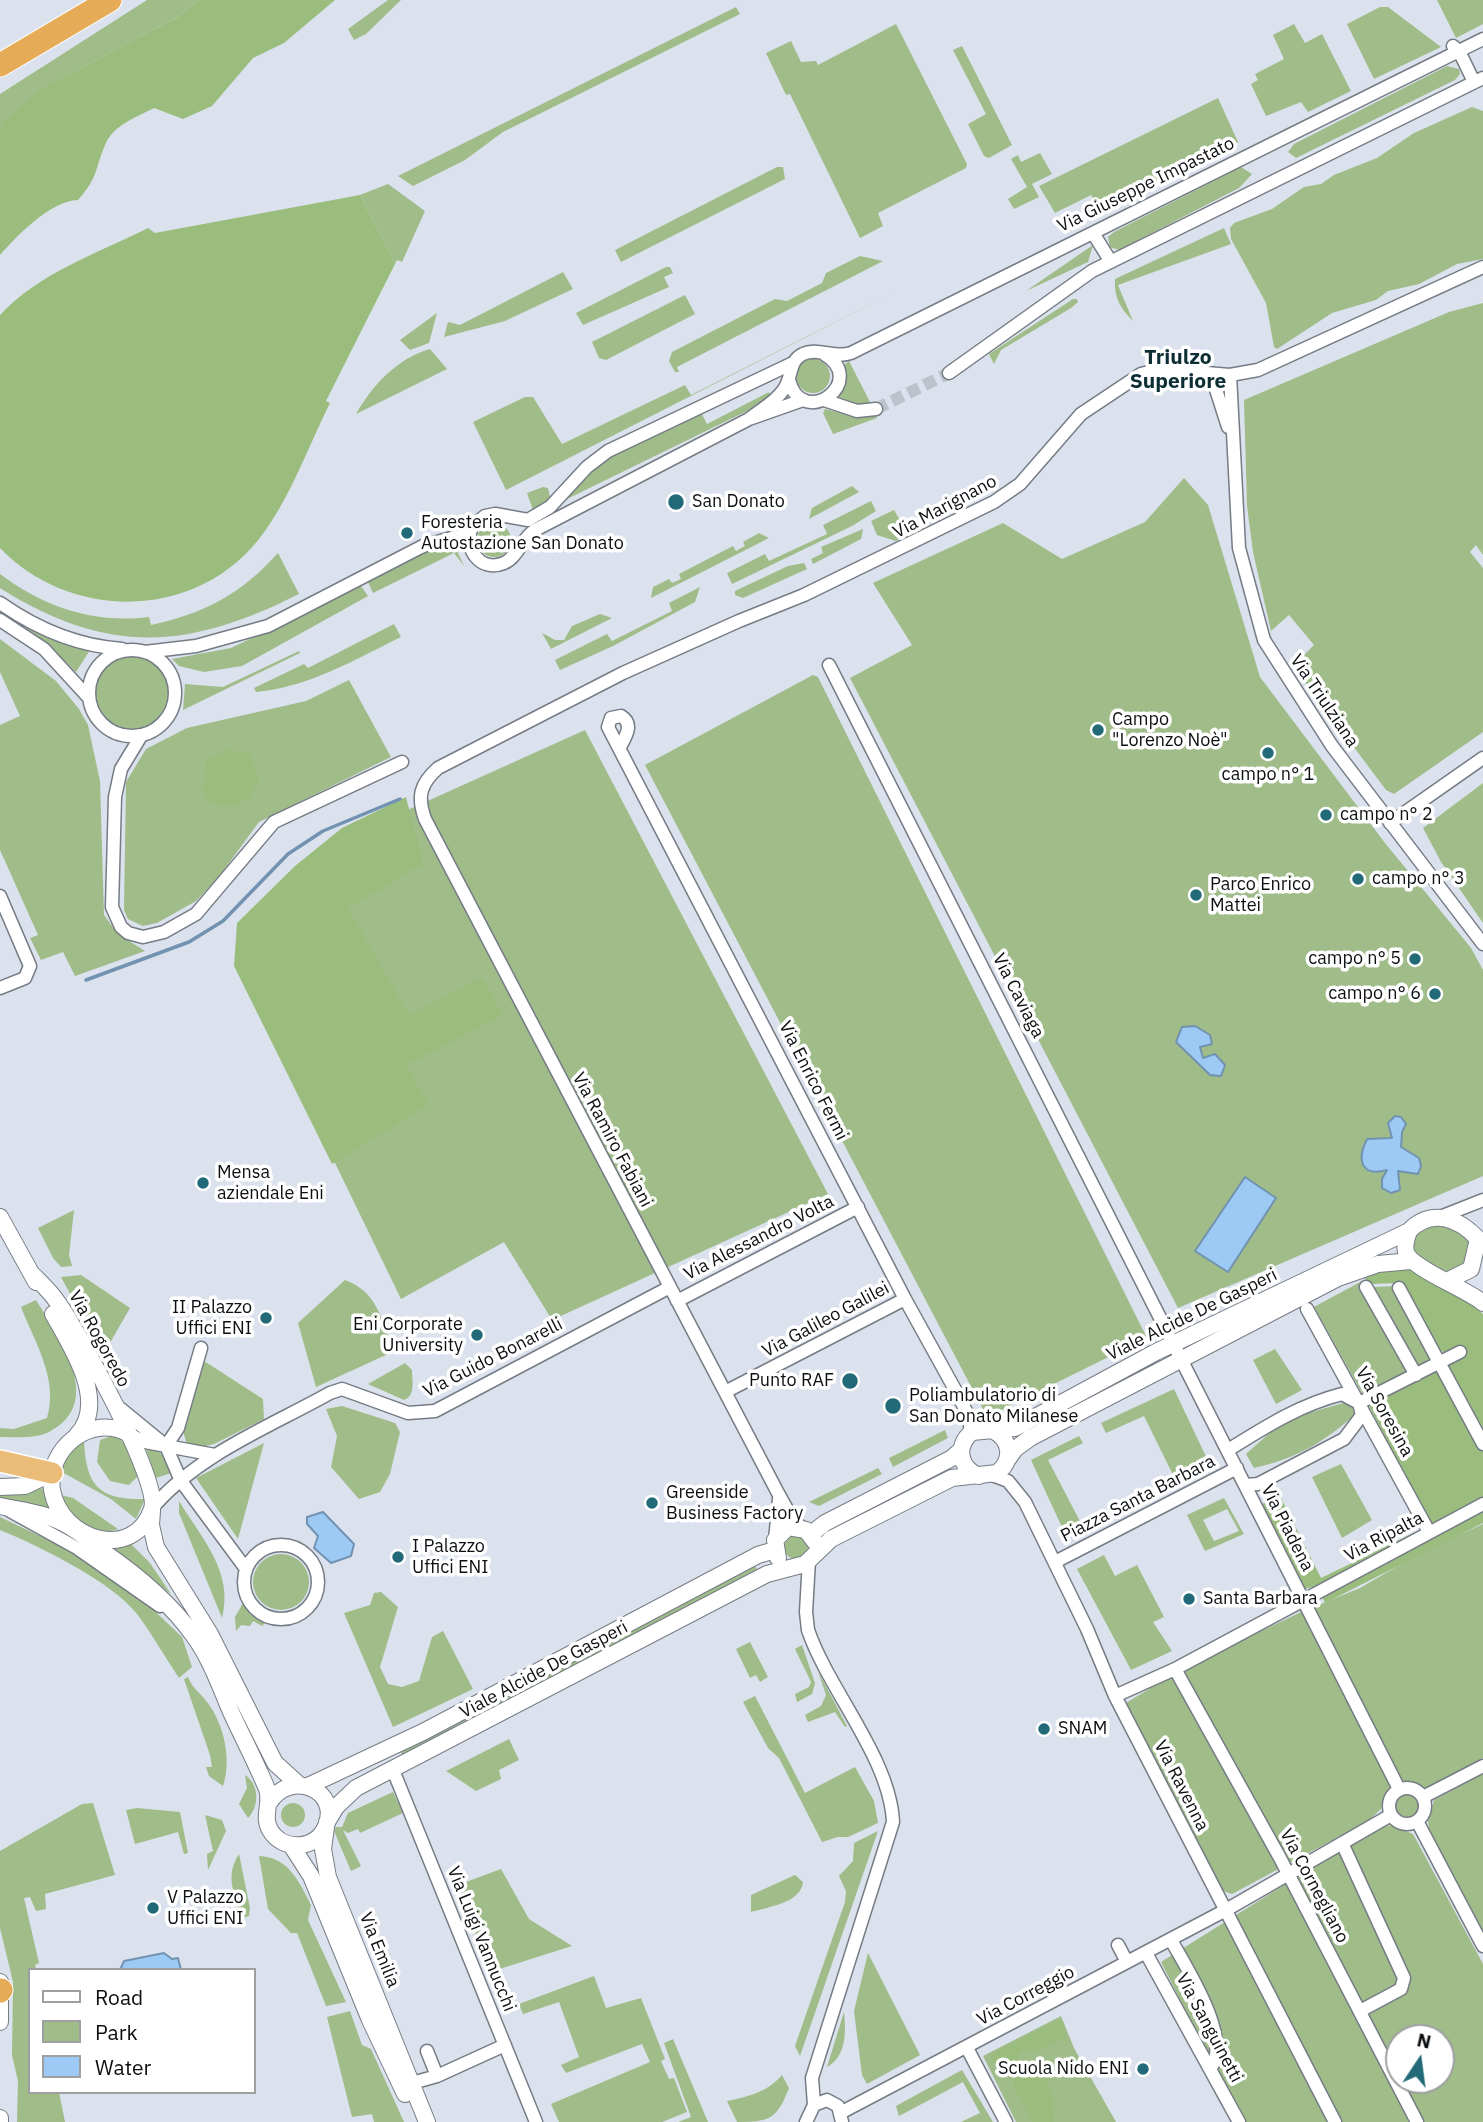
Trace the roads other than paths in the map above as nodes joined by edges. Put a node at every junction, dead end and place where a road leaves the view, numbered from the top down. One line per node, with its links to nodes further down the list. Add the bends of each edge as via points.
1 (110, 0): 3 (highway)
2 (1483, 39): 4 (street, Via Giuseppe Impastato)
3 (37, 46): 5 (highway); 6 (highway)
4 (1455, 48): 7 (street); 8 (street, Via Giuseppe Impastato)
5 (0, 65)
6 (0, 72)
7 (1478, 80): 9 (street)
8 (1093, 233): 9 (street); 11 (street, Via Giuseppe Impastato, via 852,353)
9 (1111, 262): 13 (street)
10 (1480, 268): 15 (street, Via Marignano, via 1272,364)
11 (824, 354): 12 (street, via 805,354); 18 (street, via 834,362 839,380)
12 (793, 363): 16 (street); 23 (street, via 608,451)
13 (949, 373)
14 (1211, 374): 15 (street, Via Marignano); 21 (street, Via Triulziana); 37 (street, Via Marignano, via 1160,369 1141,374 1081,414 1020,484 994,502 804,595 623,673 438,768 422,788)
15 (1230, 375): 21 (street, Via Triulziana)
16 (789, 380): 17 (street); 20 (street)
17 (803, 400): 18 (street); 20 (street)
18 (824, 400): 19 (street, via 854,411)
19 (876, 409)
20 (755, 417): 22 (street)
21 (1231, 437): 38 (street, Via Triulziana, via 1239,548 1258,626 1297,696)
22 (596, 498): 23 (street); 26 (street, via 535,530)
23 (540, 514): 24 (street, via 524,520)
24 (504, 517): 25 (street, via 485,516); 26 (street, via 518,532)
25 (472, 527): 26 (street, via 469,547 482,563 502,564 513,557); 30 (street, via 462,535 417,549 248,633)
26 (519, 545)
27 (0, 603): 29 (street, via 48,632 93,646)
28 (0, 620): 32 (street, via 44,649)
29 (129, 650): 30 (street); 32 (street, via 97,667)
30 (145, 652): 33 (street, via 167,668 175,696 163,723)
31 (829, 665): 60 (street, Via Caviaga)
32 (89, 698): 33 (street, via 106,728 122,736)
33 (141, 736): 36 (street, via 121,768 115,797 113,911 128,933 150,936 202,908 274,822)
34 (620, 747): 43 (street, Via Enrico Fermi)
35 (1483, 758): 38 (street)
36 (402, 762)
37 (420, 800): 52 (street, Via Ramiro Fabiani, via 425,819)
38 (1390, 823): 40 (street, Via Triulziana)
39 (0, 896): 41 (street, via 30,966 25,978)
40 (1483, 944)
41 (0, 988)
42 (1483, 1200): 45 (street)
43 (858, 1207): 55 (street, Via Enrico Fermi); 56 (street, Via Alessandro Volta)
44 (0, 1217): 50 (street)
45 (1440, 1217): 46 (street, via 1426,1219); 47 (street)
46 (1409, 1230): 48 (street, via 1406,1252); 60 (street, Viale Alcide De Gasperi)
47 (1480, 1234): 49 (street)
48 (1411, 1261): 51 (street); 60 (street, Viale Alcide De Gasperi, via 1378,1264 1338,1278)
49 (1479, 1265): 51 (street)
50 (33, 1275): 65 (street, Via Rogoredo, via 60,1304); 70 (street, Via Rogoredo, via 84,1375 88,1409)
51 (1449, 1280): 57 (street)
52 (670, 1287): 56 (street, Via Ramiro Fabiani); 75 (street, Via Guido Bonarelli, via 435,1411 408,1413 342,1389)
53 (1366, 1287): 63 (street)
54 (1399, 1288): 62 (street)
55 (905, 1298): 64 (street, Via Galileo Galilei); 68 (street, Via Enrico Fermi, via 964,1407)
56 (677, 1301): 64 (street, Via Ramiro Fabiani)
57 (1483, 1303)
58 (1307, 1309): 66 (street, Via Soresina)
59 (201, 1348): 72 (street, via 177,1428)
60 (1178, 1351): 67 (street, Viale Alcide De Gasperi, via 1015,1428); 74 (street, Via Piadena); 76 (street, Viale Alcide De Gasperi, via 1030,1438)
61 (1460, 1352): 62 (street)
62 (1439, 1363): 63 (street); 71 (street)
63 (1416, 1375): 66 (street)
64 (725, 1392): 85 (street, Via Ramiro Fabiani)
65 (111, 1399): 69 (street, Via Rogoredo); 72 (street, via 131,1421)
66 (1359, 1403): 74 (street, via 1342,1394 1316,1402 1282,1416); 82 (street, via 1362,1415 1344,1439 1258,1484); 92 (street, Via Soresina)
67 (992, 1430): 68 (street); 76 (street, via 1006,1441)
68 (971, 1433): 73 (street)
69 (129, 1434): 70 (street, via 104,1429); 72 (street); 88 (street, via 149,1478)
70 (77, 1435): 79 (street, via 63,1447)
71 (1483, 1444)
72 (166, 1446): 75 (street); 81 (street)
73 (961, 1450): 80 (street, via 965,1467); 84 (street, Viale Alcide De Gasperi)
74 (1228, 1450): 78 (street, Via Piadena)
75 (215, 1455): 81 (street, Via Guido Bonarelli)
76 (1008, 1459): 80 (street, via 1002,1469)
77 (0, 1461): 79 (highway)
78 (1237, 1468): 82 (street, Via Piadena); 94 (street, Piazza Santa Barbara)
79 (52, 1473): 83 (street, via 25,1486); 90 (street, via 54,1495)
80 (986, 1476): 89 (street, Viale Alcide De Gasperi, via 955,1476); 94 (street, Via Ravenna, via 1008,1481 1018,1493)
81 (181, 1480): 88 (street, Via Guido Bonarelli); 96 (street)
82 (1246, 1485): 97 (street, Via Piadena)
83 (0, 1488)
84 (883, 1494): 89 (street); 91 (street, Viale Alcide De Gasperi)
85 (779, 1495): 91 (street, Via Ramiro Fabiani, via 793,1520); 93 (street, Via Ramiro Fabiani)
86 (1483, 1504): 92 (street, Via Ripalta)
87 (0, 1506): 90 (street, via 56,1519); 98 (street, via 76,1548)
88 (153, 1507): 90 (street, via 145,1522 127,1536 102,1539); 103 (street, via 150,1525 156,1547 210,1634 275,1763)
89 (891, 1510): 95 (street, Viale Alcide De Gasperi, via 831,1539)
90 (73, 1528): 98 (street)
91 (806, 1530): 93 (street, Viale Alcide De Gasperi, via 783,1530); 95 (street, via 815,1543)
92 (1429, 1532): 97 (street, Via Ripalta)
93 (775, 1545): 95 (street, via 780,1560); 103 (street, Viale Alcide De Gasperi, via 395,1747)
94 (1055, 1562): 100 (street, Via Ravenna)
95 (804, 1564): 102 (street, Viale Alcide De Gasperi, via 767,1574); 130 (street, via 806,1612 814,1647 881,1774 894,1822 813,2078)
96 (246, 1569): 96 (street, via 246,1594 270,1617 300,1613 317,1591 318,1579 309,1558 290,1546 267,1547)
97 (1304, 1600): 99 (street, Via Ripalta); 104 (street, Via Piadena)
98 (185, 1624): 106 (street, via 208,1660)
99 (1175, 1669): 100 (street, Via Ripalta); 112 (street, Via Cornegliano)
100 (1115, 1696): 113 (street, Via Ravenna)
101 (1483, 1766): 105 (street)
102 (393, 1770): 109 (street, Viale Alcide De Gasperi, via 356,1788 334,1808); 124 (street, Via Luigi Vannucchi)
103 (303, 1785): 106 (street, via 281,1789); 109 (street, via 324,1799)
104 (1399, 1790): 105 (street, via 1415,1790); 107 (street, via 1389,1801)
105 (1423, 1797): 108 (street, via 1425,1810)
106 (269, 1802): 111 (street, via 270,1830)
107 (1391, 1815): 108 (street, via 1403,1824); 110 (street, Via Correggio)
108 (1417, 1821): 116 (street)
109 (326, 1824): 111 (street, via 314,1840); 129 (street, Via Emilia, via 326,1870)
110 (1342, 1843): 112 (street, Via Correggio); 122 (street, via 1404,1978 1401,1989)
111 (291, 1845): 121 (street, Via Emilia, via 308,1870)
112 (1289, 1874): 113 (street, Via Correggio); 122 (street, Via Cornegliano)
113 (1226, 1910): 114 (street, Via Correggio); 138 (street, Via Ravenna)
114 (1171, 1940): 117 (street, Via Correggio); 127 (street, via 1215,2029 1219,2048)
115 (1118, 1945): 118 (street)
116 (1483, 1946)
117 (1146, 1953): 118 (street, Via Correggio); 127 (street, Via Sanguinetti)
118 (1127, 1962): 125 (street, Via Correggio)
119 (0, 1980): 120 (street)
120 (0, 1991): 123 (street)
121 (368, 2010): 129 (street, Via Emilia, via 402,2082); 132 (street, Via Emilia)
122 (1360, 2011): 139 (street, Via Cornegliano)
123 (0, 2022)
124 (505, 2045): 128 (street); 134 (street, Via Luigi Vannucchi)
125 (967, 2048): 131 (street, Via Correggio); 136 (street)
126 (427, 2051): 128 (street)
127 (1211, 2068): 137 (street, Via Sanguinetti)
128 (437, 2076): 129 (street)
129 (412, 2085): 133 (street, Via Emilia)
130 (814, 2105): 131 (street, Via Correggio, via 827,2101); 135 (street)
131 (842, 2117)
132 (418, 2122)
133 (427, 2122)
134 (536, 2122)
135 (807, 2122)
136 (1006, 2122)
137 (1239, 2122)
138 (1335, 2122)
139 (1417, 2122)

